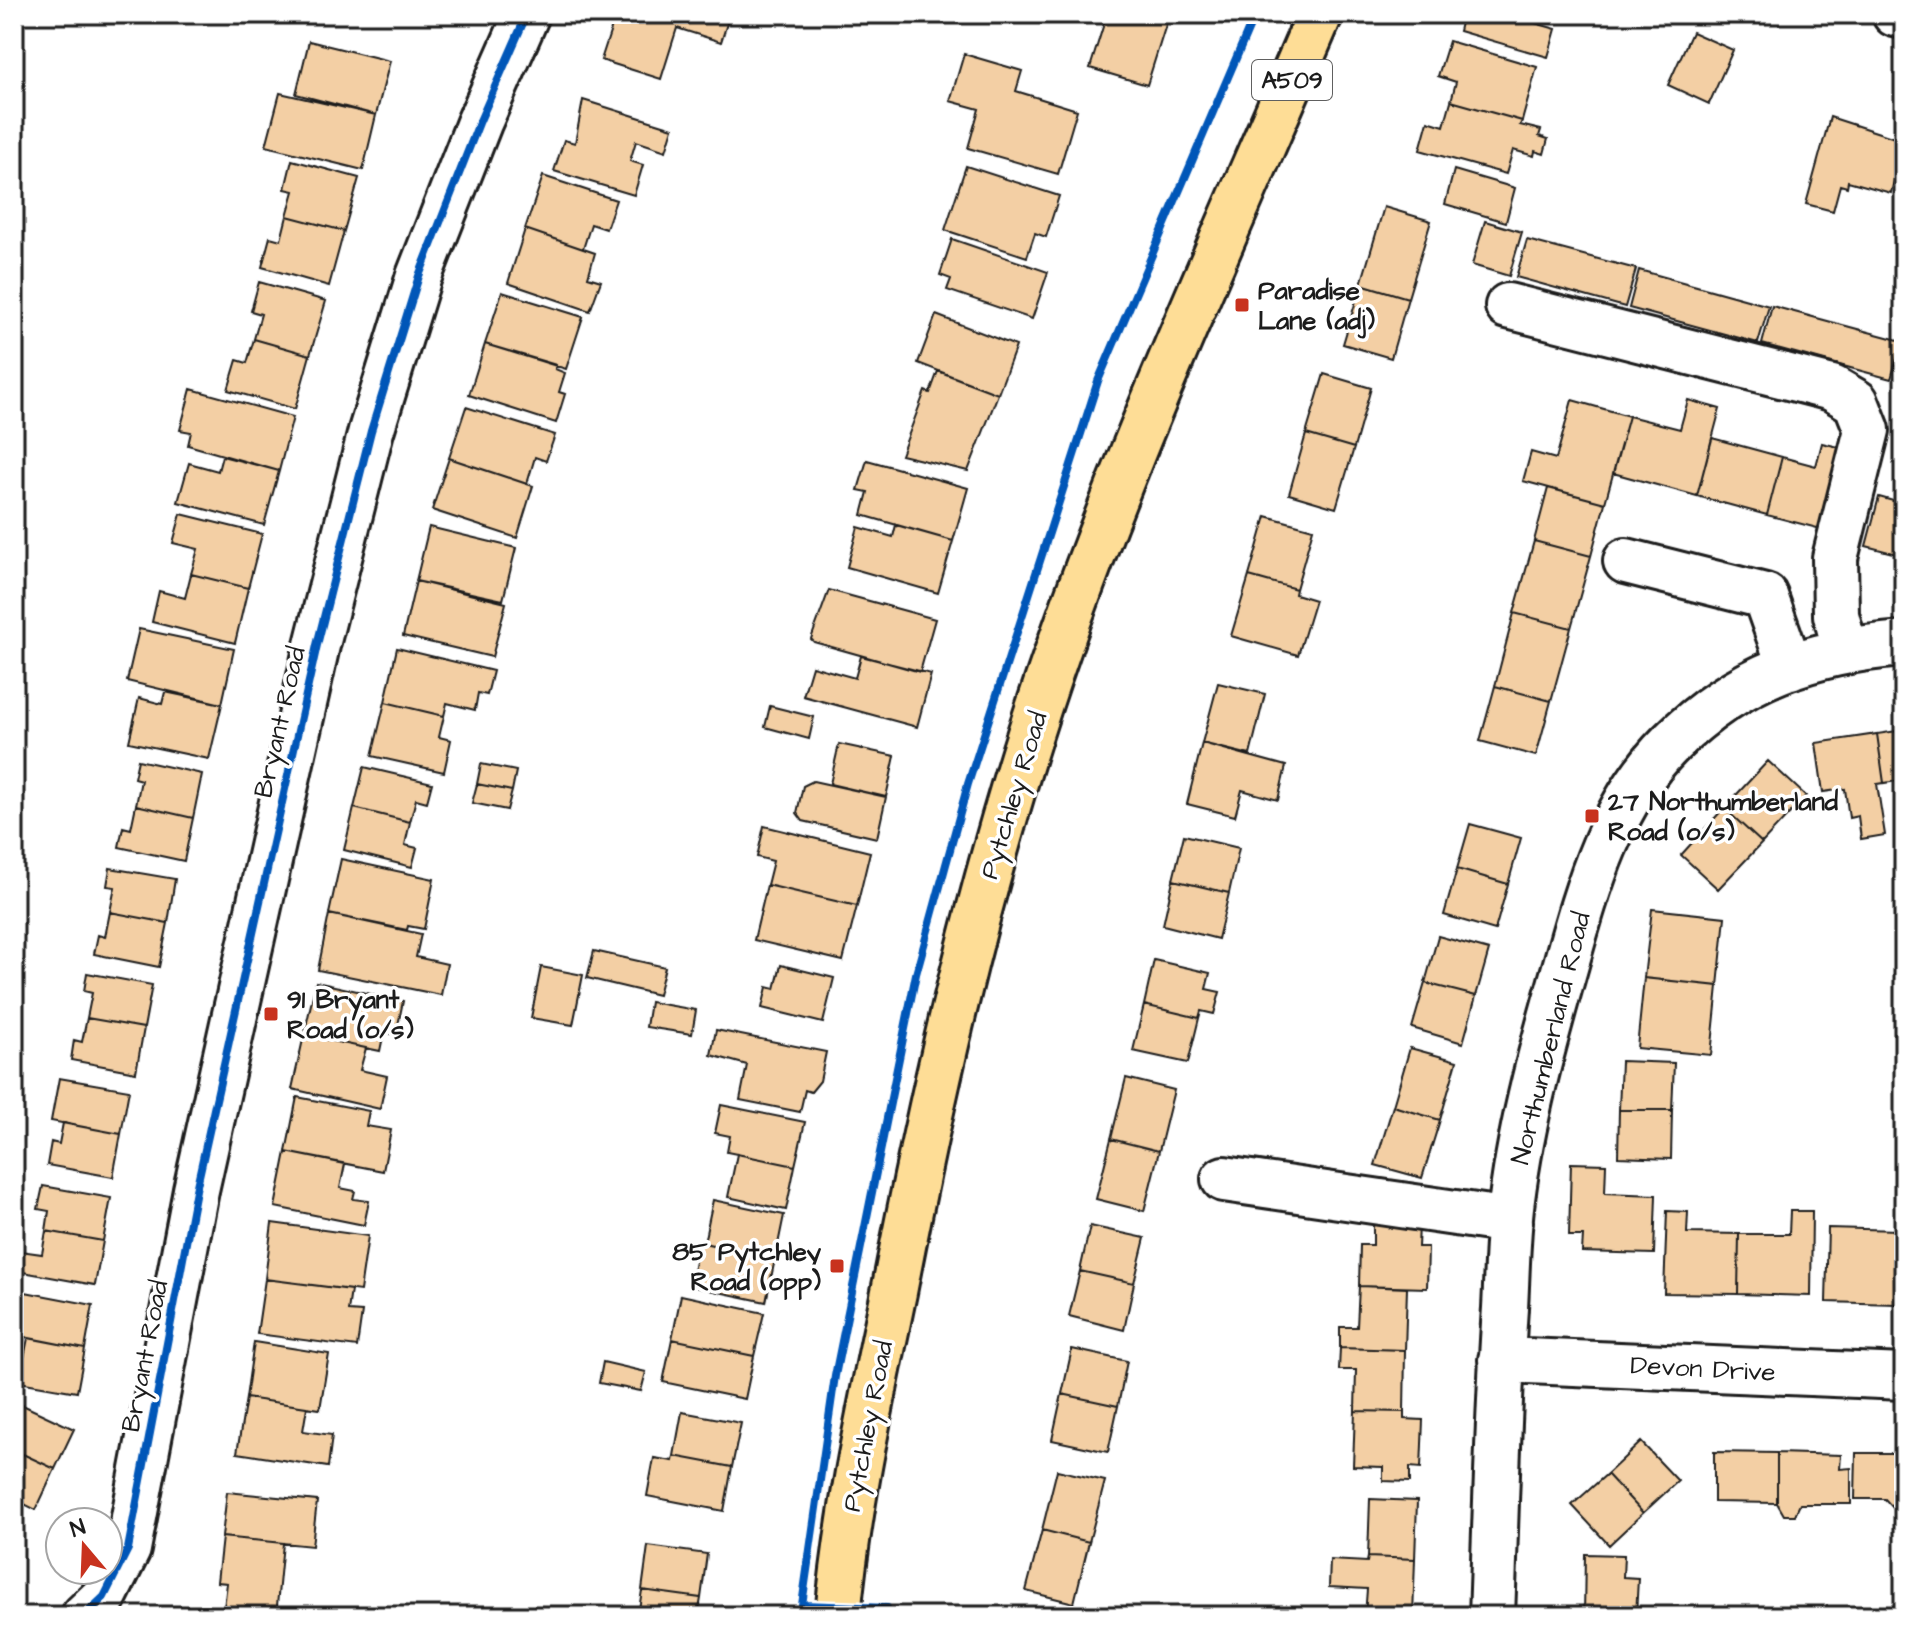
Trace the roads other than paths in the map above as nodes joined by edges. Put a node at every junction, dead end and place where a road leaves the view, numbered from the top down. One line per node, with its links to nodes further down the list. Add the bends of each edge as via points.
1 (527, 14): 14 (street, Bryant Road, via 419,276 371,431 317,645 196,1190 128,1549 104,1597)
2 (1320, 14): 15 (main road, Pytchley Road / A509, via 1140,436 1030,734 968,947 917,1171 844,1545)
3 (1895, 14): 4 (street)
4 (1904, 16)
5 (1508, 306): 8 (street, via 1832,388 1856,402 1867,430 1835,558 1836,615)
6 (1626, 561): 9 (street, via 1765,596)
7 (1904, 644): 8 (street, Northumberland Road)
8 (1845, 649): 9 (street, Northumberland Road)
9 (1790, 667): 11 (street, Northumberland Road, via 1771,672 1716,704 1670,744 1632,792 1603,847 1532,1088)
10 (1224, 1179): 11 (street)
11 (1510, 1221): 12 (street, Northumberland Road)
12 (1501, 1360): 13 (street, Devon Drive); 16 (street, Northumberland Road)
13 (1904, 1377)
14 (84, 1616)
15 (838, 1616)
16 (1492, 1616)

